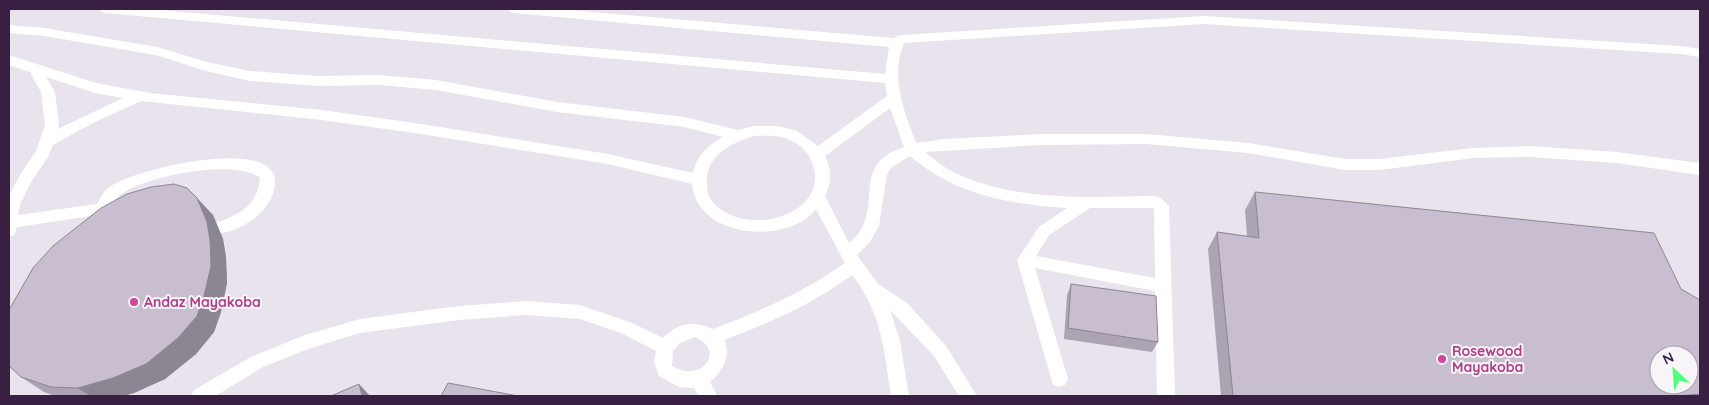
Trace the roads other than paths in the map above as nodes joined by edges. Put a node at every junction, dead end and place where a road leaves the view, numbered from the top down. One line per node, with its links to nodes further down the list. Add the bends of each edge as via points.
1 (104, 9): 8 (lane)
2 (512, 9): 4 (lane)
3 (9, 29): 11 (lane, via 157,51 250,76 319,82 379,80 436,85 539,104 668,120)
4 (896, 43): 5 (lane, via 900,40 1204,20); 8 (lane)
5 (1700, 53)
6 (9, 60): 7 (lane)
7 (35, 69): 9 (lane, via 95,88); 12 (lane, via 48,92 52,125)
8 (891, 79): 10 (lane)
9 (140, 96): 12 (lane); 16 (lane, via 421,129 608,159)
10 (894, 98): 13 (lane); 14 (lane)
11 (736, 135): 14 (lane, via 773,130 806,143); 16 (lane, via 709,154 701,166)
12 (46, 142): 20 (lane, via 43,153 12,204)
13 (912, 149): 15 (lane, via 1017,140 1097,138 1246,147 1347,166 1396,164 1476,152 1555,152); 18 (lane, via 934,169 968,187 1015,196); 23 (lane, via 897,155 883,167 875,183 876,204 871,226)
14 (817, 154): 17 (lane, via 823,167 824,182)
15 (1700, 169)
16 (698, 180): 17 (lane, via 701,196 710,210 726,220 746,226 768,226 788,220 806,210)
17 (818, 196): 23 (lane)
18 (1086, 203): 24 (lane, via 1044,231); 25 (lane, via 1156,202 1161,206)
19 (102, 209): 20 (lane); 21 (lane, via 103,203 117,189 167,171 193,166 241,165 258,169 268,176 269,189 259,206 243,220); 22 (lane, via 99,217 106,228)
20 (9, 227)
21 (218, 228)
22 (113, 231)
23 (851, 260): 26 (lane); 27 (lane, via 812,293 782,310)
24 (1025, 260): 25 (lane); 30 (lane)
25 (1163, 286): 35 (lane)
26 (872, 289): 33 (lane, via 883,312); 34 (lane, via 901,308 940,351)
27 (712, 337): 28 (lane, via 705,332 687,331 678,334); 29 (lane, via 720,351 719,360 708,374)
28 (665, 347): 29 (lane, via 662,363 671,377); 31 (lane, via 626,328 580,312 525,308 459,313 360,326 306,342 256,362)
29 (699, 379): 32 (lane)
30 (1059, 379)
31 (200, 396)
32 (708, 396)
33 (900, 396)
34 (968, 396)
35 (1166, 396)

